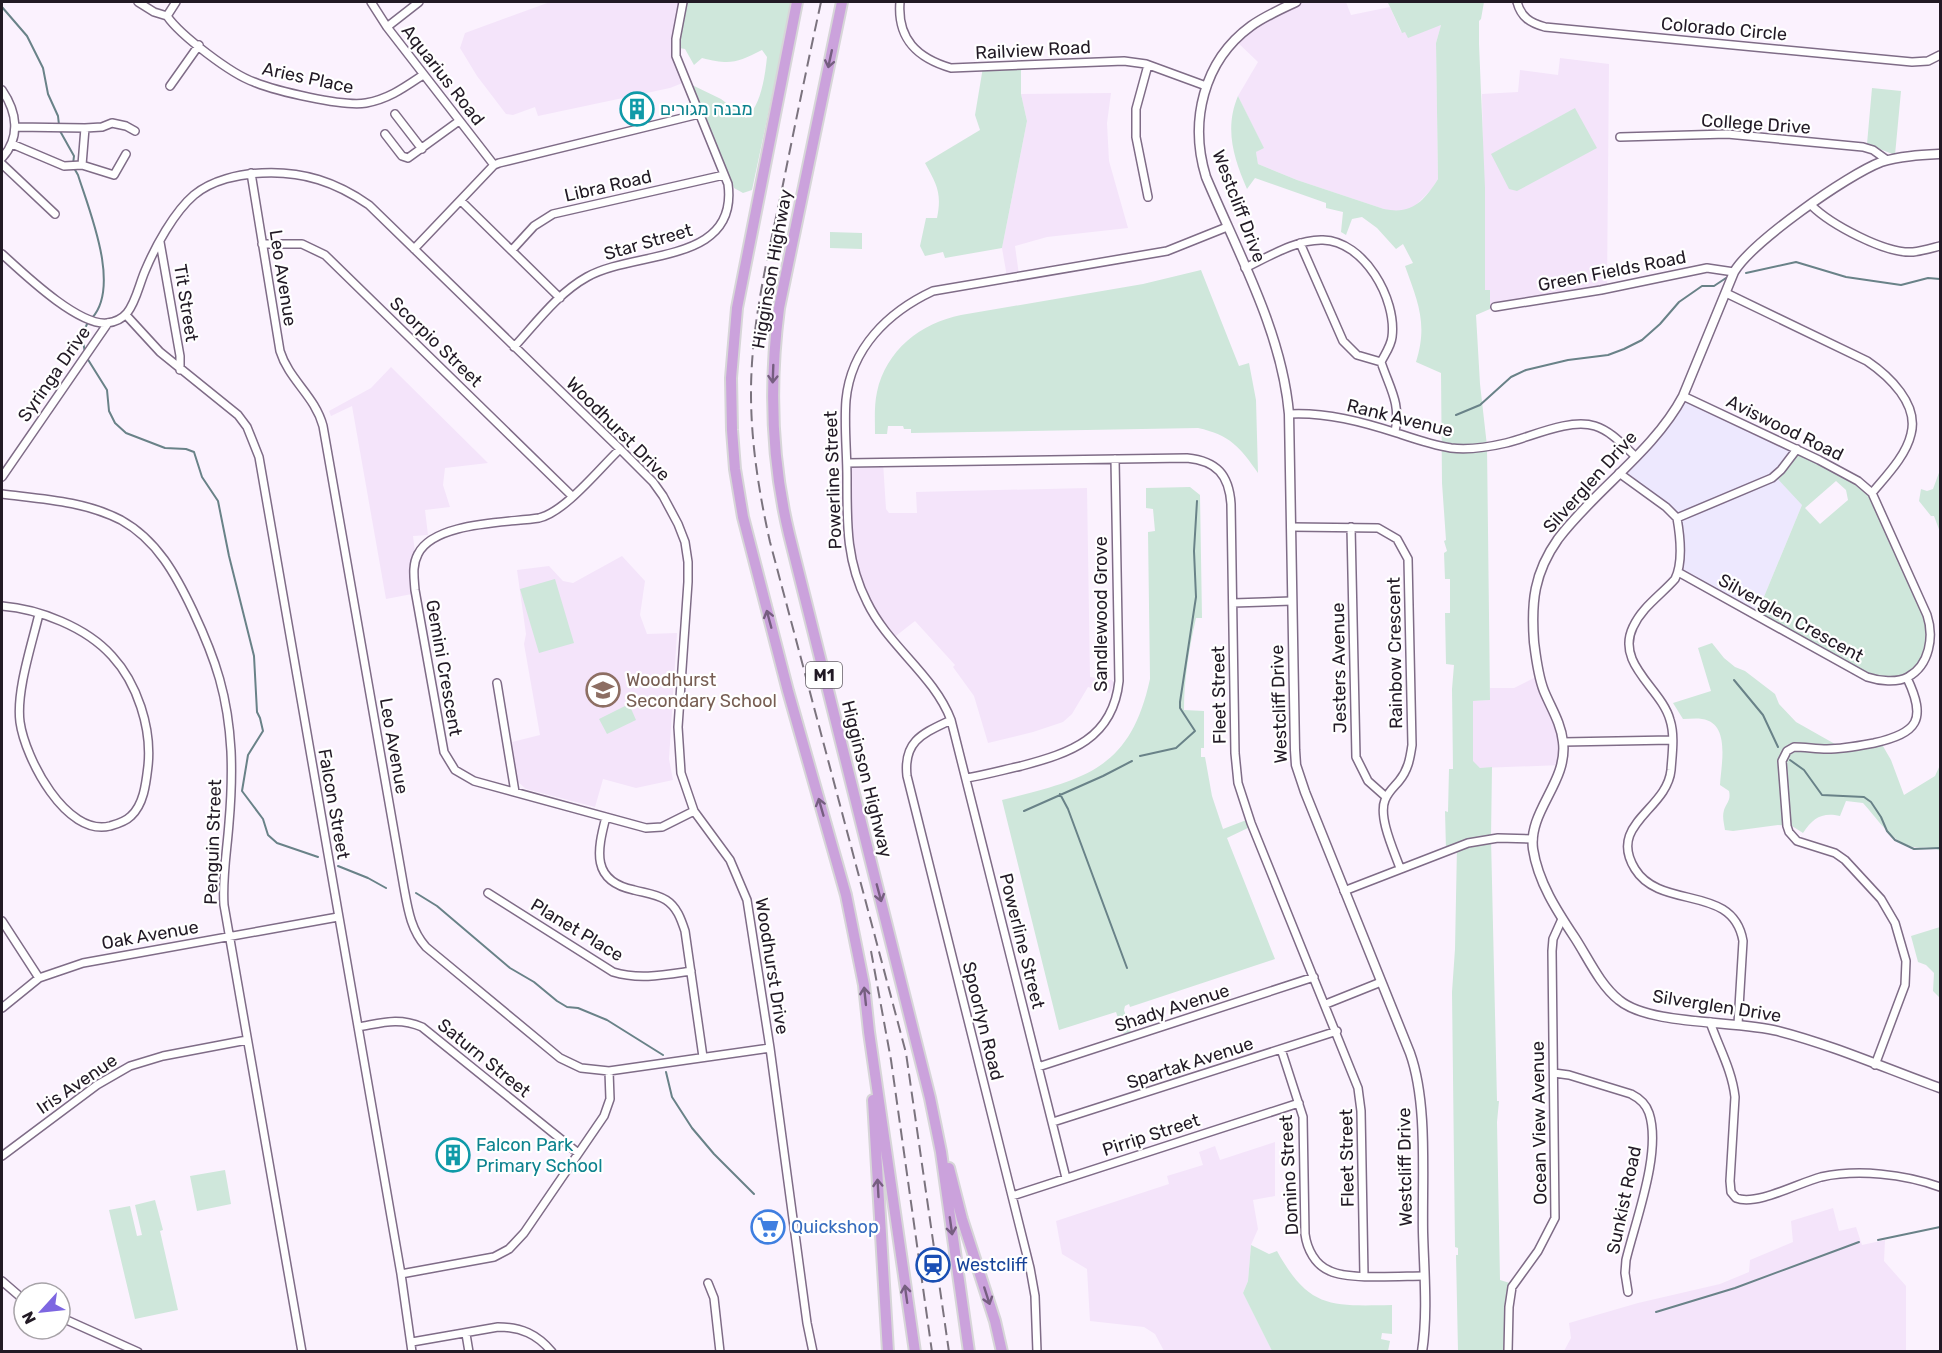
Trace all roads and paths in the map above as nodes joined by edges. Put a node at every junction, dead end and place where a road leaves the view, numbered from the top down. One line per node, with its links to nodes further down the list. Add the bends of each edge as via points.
1 (138, 2): 11 (street)
2 (176, 2): 11 (street)
3 (371, 2): 12 (street, Aquarius Road)
4 (419, 2): 12 (street)
5 (683, 2): 21 (street, Star Street, via 676,56)
6 (797, 2): 110 (highway, Higginson Highway / M1, one-way to 6, via 846,895 743,517 732,430 730,378 737,308)
7 (842, 2): 120 (highway, Higginson Highway / M1, one-way to 120, via 778,308 772,431 787,526)
8 (900, 2): 15 (street, Railview Road, via 902,27 910,44 927,60 951,68 1124,61)
9 (1296, 2): 18 (street, Westcliff Drive, via 1271,13 1237,37 1225,50)
10 (1517, 2): 14 (street, Colorado Circle, via 1528,20 1545,27 1912,62)
11 (167, 16): 13 (street, Aries Place, via 179,31)
12 (387, 27): 16 (street, Aquarius Road)
13 (199, 45): 16 (street, Aries Place, via 254,83 350,104 392,95); 17 (street)
14 (1941, 55)
15 (1148, 65): 18 (street, Railview Road); 39 (street, via 1136,109 1136,137)
16 (423, 75): 22 (street, Aquarius Road)
17 (170, 86)
18 (1206, 86): 43 (street, Westcliff Drive, via 1198,121 1201,159)
19 (2, 90): 23 (street, via 14,111)
20 (395, 114): 29 (street)
21 (699, 114): 36 (street); 38 (street, Star Street)
22 (459, 121): 29 (street); 36 (street, Aquarius Road)
23 (15, 127): 24 (street); 28 (street)
24 (85, 128): 25 (street, via 112,123); 35 (street)
25 (135, 131)
26 (386, 134): 29 (street, via 405,157)
27 (1620, 137): 33 (street, College Drive, via 1727,134 1863,147)
28 (12, 144): 32 (street); 35 (street, via 64,166)
29 (422, 149)
30 (126, 154): 35 (street, via 114,175)
31 (1941, 154): 33 (street, Silverglen Drive)
32 (2, 158)
33 (1887, 160): 41 (street, Silverglen Drive, via 1862,171)
34 (2, 164): 42 (street)
35 (82, 165)
36 (494, 165): 40 (street)
37 (251, 173): 44 (street, via 227,179 195,195); 46 (street, Leo Avenue); 48 (street, Woodhurst Drive, via 297,174 339,186 369,205)
38 (724, 175): 49 (street, Libra Road, via 553,214 534,226); 54 (street, Star Street, via 729,204 721,225 706,240 604,269)
39 (1148, 197)
40 (461, 201): 48 (street); 49 (street)
41 (1811, 205): 47 (street, via 1845,230 1902,251); 52 (street, Silverglen Drive, via 1753,249)
42 (55, 214)
43 (1227, 227): 51 (street, Westcliff Drive); 68 (street, Powerline Street, via 1167,251 949,287 903,307 877,330 854,369 846,400)
44 (160, 242): 56 (street); 60 (street, Tit Street)
45 (1300, 243): 51 (street); 59 (street, via 1343,341 1357,355); 59 (street, via 1334,240 1345,244 1370,267 1391,315 1392,337)
46 (262, 244): 73 (street, Scorpio Street, via 302,244 325,255); 117 (street, Leo Avenue, via 284,362 316,405 323,426 413,929 426,947 560,1058 581,1068)
47 (1941, 246)
48 (414, 249): 58 (street, Woodhurst Drive)
49 (512, 250): 54 (street)
50 (2, 254): 57 (street, via 49,295 84,317)
51 (1245, 268): 62 (street, Westcliff Drive, via 1275,341 1287,387)
52 (1734, 272): 53 (street, Silverglen Drive); 55 (street, Green Fields Road, via 1707,268)
53 (1726, 293): 61 (street, Silverglen Drive); 71 (street, via 1867,361 1896,384 1911,418 1911,436)
54 (560, 298): 58 (street, Star Street)
55 (1495, 307)
56 (126, 315): 57 (street, Syringa Drive); 60 (street, Falcon Street)
57 (108, 323): 70 (street, Syringa Drive)
58 (514, 346): 65 (street, Woodhurst Drive)
59 (1382, 362): 63 (street, via 1396,399)
60 (180, 370): 96 (street, Falcon Street, via 238,415 248,427 259,457)
61 (1683, 396): 64 (street, Aviswood Road); 66 (street, Silverglen Drive, via 1671,416)
62 (1289, 414): 63 (street, Rank Avenue, via 1315,414); 75 (street, Westcliff Drive)
63 (1395, 432): 66 (street, Rank Avenue, via 1434,445 1470,448 1585,424 1607,432)
64 (1797, 449): 71 (street, Aviswood Road, via 1858,481); 74 (street, via 1770,479)
65 (620, 450): 73 (street, Gemini Crescent); 90 (street, Woodhurst Drive, via 663,496 685,542 688,582 678,745 682,781)
66 (1635, 456): 69 (street, Silverglen Drive)
67 (1115, 459): 68 (street, Fleet Street); 79 (street, Fleet Street, via 1199,459 1220,472 1230,491); 87 (street, Sandlewood Grove, via 1119,681 1111,710 1097,731 1073,750)
68 (847, 463): 84 (street, Powerline Street, via 848,546 858,582 872,612 940,697)
69 (1619, 473): 74 (street); 86 (street, Silverglen Drive, via 1561,534 1534,590 1538,667)
70 (2, 477)
71 (1872, 493): 82 (street, via 1932,630 1924,659)
72 (2, 494): 99 (street, Penguin Street, via 90,507 121,520 157,549 183,589 217,666 228,715 230,821 223,887)
73 (572, 496): 88 (street, Gemini Crescent, via 545,517 439,534 421,549 414,568 446,757 464,777)
74 (1677, 518): 77 (street)
75 (1291, 527): 76 (street, Rainbow Crescent); 78 (street, Westcliff Drive)
76 (1351, 527): 89 (street, Jesters Avenue, via 1356,757 1368,781); 89 (street, Rainbow Crescent, via 1378,528 1390,533 1408,559 1412,746 1404,775)
77 (1678, 572): 82 (street, Silverglen Crescent, via 1863,676 1883,680); 85 (street, via 1640,615 1629,637 1634,663 1668,714)
78 (1292, 601): 79 (street); 94 (street, Westcliff Drive, via 1296,765)
79 (1233, 603): 101 (street, Fleet Street, via 1234,753 1238,783)
80 (2, 606): 81 (street)
81 (39, 614): 81 (street, via 82,633 111,655 127,675 140,704 149,755 144,789 136,810 120,823 105,827 81,823 45,783 26,745 19,709)
82 (1907, 678): 115 (street, via 1917,714 1907,732 1848,748 1794,747 1782,761 1789,832 1797,841 1845,860 1888,909 1902,945 1905,985)
83 (497, 683): 88 (street)
84 (951, 720): 87 (street, Powerline Street); 127 (street, Spoorlyn Road, via 917,738 908,753 907,776)
85 (1672, 740): 86 (street); 107 (street, via 1667,785 1658,801 1633,825 1628,836 1629,850 1636,872 1649,883 1724,909 1735,919 1743,941)
86 (1563, 742): 92 (street, Silverglen Drive, via 1559,776 1536,822)
87 (967, 778): 116 (street, Powerline Street)
88 (515, 792): 91 (street, Gemini Crescent)
89 (1386, 796): 93 (street, via 1387,831)
90 (694, 811): 91 (street, Gemini Crescent, via 656,828); 112 (street, Woodhurst Drive, via 730,860 747,900)
91 (606, 817): 100 (street, via 599,854 605,874 612,882 654,894 674,907 685,931)
92 (1533, 839): 93 (street, via 1498,838 1468,843); 97 (street, Silverglen Drive, via 1542,878)
93 (1400, 868): 94 (street)
94 (1344, 891): 103 (street, Westcliff Drive)
95 (488, 893): 100 (street, Planet Place, via 613,972 652,977)
96 (339, 917): 99 (street, Oak Avenue); 108 (street, Falcon Street)
97 (1562, 919): 106 (street, Silverglen Drive, via 1621,1002 1650,1014); 118 (street, Ocean View Avenue, via 1552,951)
98 (2, 921): 102 (street)
99 (230, 936): 102 (street, Oak Avenue, via 83,963); 111 (street, Penguin Street)
100 (691, 971): 114 (street)
101 (1314, 977): 104 (street, Fleet Street); 116 (street, Shady Avenue)
102 (39, 978): 105 (street)
103 (1381, 982): 104 (street); 130 (street, Westcliff Drive, via 1415,1068 1420,1093)
104 (1326, 1004): 109 (street, Fleet Street)
105 (2, 1008)
106 (1710, 1022): 107 (street, Silverglen Drive); 126 (street, via 1734,1084 1730,1181 1736,1198 1750,1200 1821,1177 1851,1174 1908,1178)
107 (1738, 1024): 115 (street, Silverglen Drive, via 1779,1031)
108 (358, 1027): 123 (street, Saturn Street, via 398,1021 422,1027); 128 (street, Falcon Street)
109 (1336, 1031): 113 (street, Spartak Avenue); 129 (street, Fleet Street, via 1360,1099)
110 (869, 1032): 136 (highway, one-way to 110); 145 (highway, Higginson Highway / M1, one-way to 110)
111 (247, 1040): 124 (street, Iris Avenue, via 130,1066 97,1084); 139 (street, Penguin Street)
112 (770, 1048): 114 (street, Leo Avenue); 144 (street, Woodhurst Drive)
113 (1281, 1049): 121 (street, Domino Street); 122 (street, Spartak Avenue)
114 (703, 1057): 117 (street, Leo Avenue)
115 (1875, 1065): 119 (street, Silverglen Drive)
116 (1038, 1067): 122 (street, Powerline Street)
117 (609, 1071): 123 (street, via 608,1107)
118 (1554, 1073): 132 (street, Sunkist Road, via 1630,1094 1649,1112 1650,1160 1626,1260); 149 (street, Ocean View Avenue, via 1555,1218 1538,1251 1512,1287)
119 (1941, 1088)
120 (930, 1098): 137 (highway, Higginson Highway / M1, one-way to 137); 146 (highway, one-way to 146)
121 (1299, 1103): 125 (street, Pirrip Street); 129 (street, Domino Street, via 1304,1136 1305,1234 1310,1251 1332,1273)
122 (1053, 1122): 125 (street, Powerline Street)
123 (578, 1153): 128 (street, via 524,1233 508,1249 486,1259)
124 (2, 1156)
125 (1066, 1178): 127 (street, Pirrip Street)
126 (1941, 1186)
127 (1012, 1196): 147 (street, Spoorlyn Road, via 1033,1281)
128 (401, 1274): 135 (street, Falcon Street)
129 (1364, 1275): 130 (street, Domino Street)
130 (1424, 1276): 148 (street, Westcliff Drive)
131 (708, 1284): 143 (street, via 714,1298)
132 (1628, 1292)
133 (72, 1322): 138 (street)
134 (466, 1334): 135 (street); 141 (street); 142 (street, via 513,1327 539,1338)
135 (412, 1342): 140 (street, Falcon Street)
136 (886, 1348)
137 (969, 1349)
138 (138, 1352)
139 (302, 1352)
140 (412, 1352)
141 (469, 1352)
142 (552, 1352)
143 (720, 1352)
144 (813, 1352)
145 (915, 1352)
146 (1002, 1352)
147 (1037, 1352)
148 (1422, 1352)
149 (1508, 1352)

